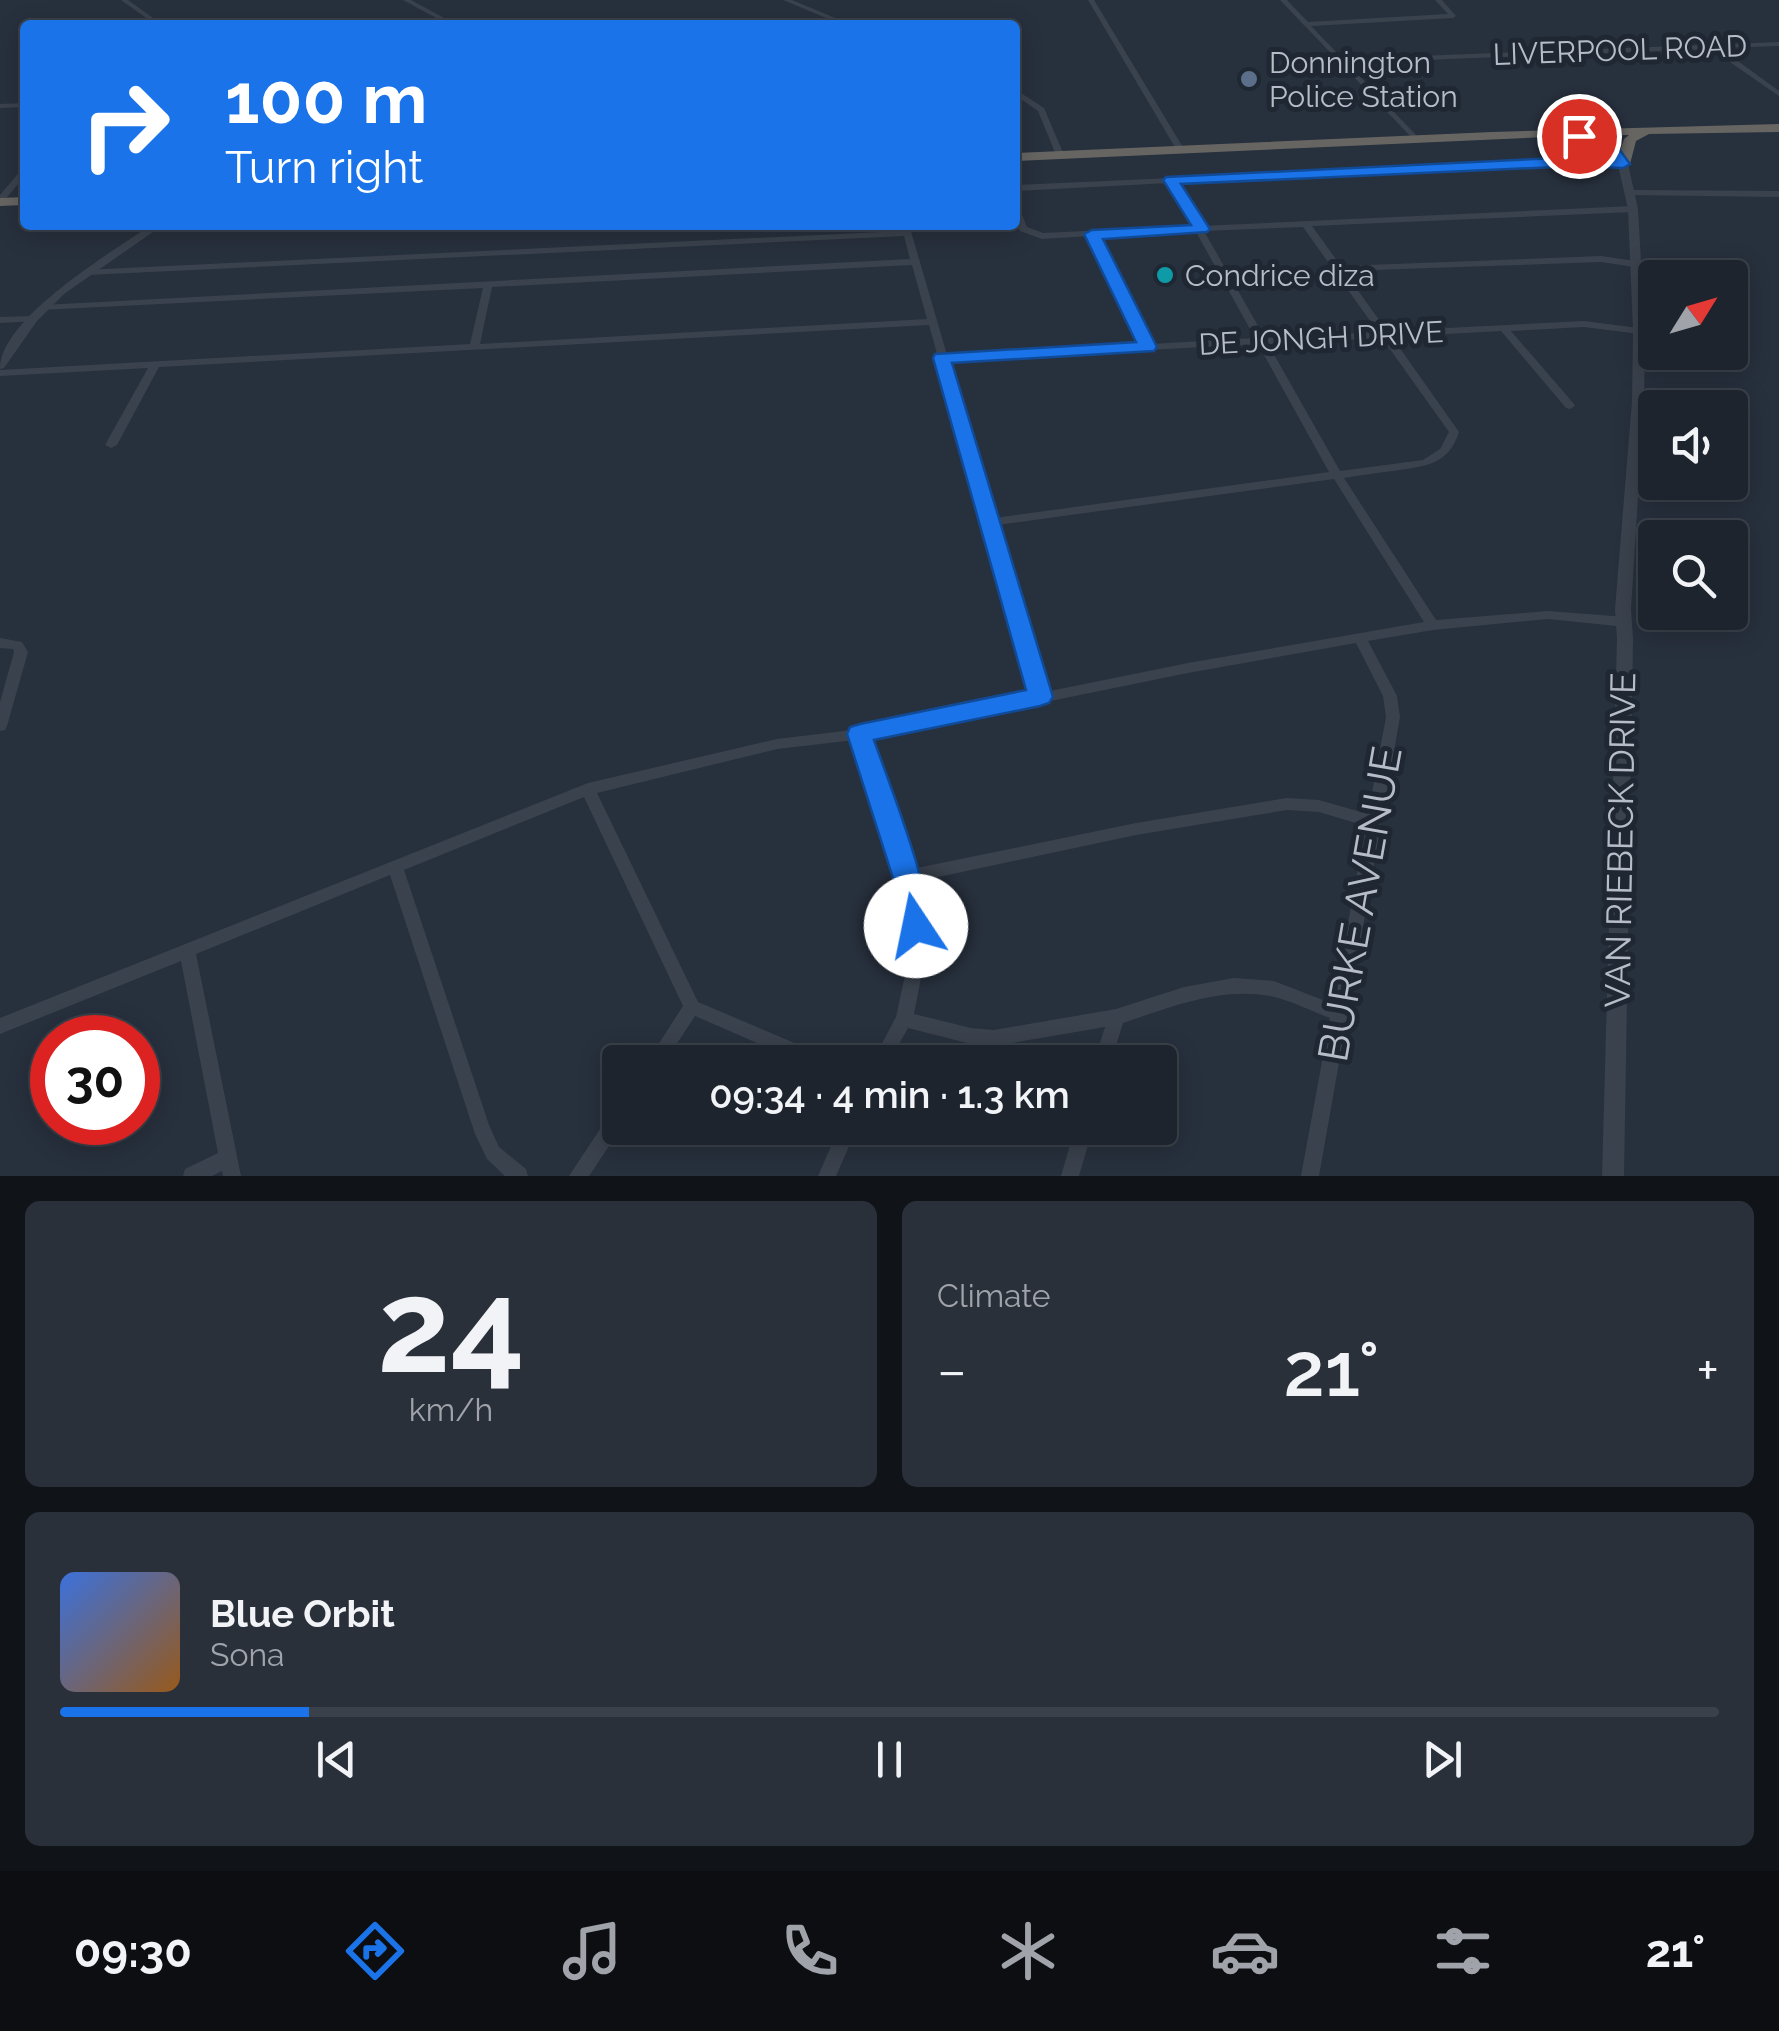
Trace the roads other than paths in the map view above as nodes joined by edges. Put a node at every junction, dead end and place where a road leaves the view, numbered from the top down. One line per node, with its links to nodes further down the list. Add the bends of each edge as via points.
1 (124, 0): 7 (street)
2 (406, 0): 8 (street)
3 (786, 0): 9 (street)
4 (1091, 0): 22 (street)
5 (1283, 0): 10 (street)
6 (1438, 0): 10 (street, via 1453,16)
7 (153, 20)
8 (444, 20)
9 (836, 20)
10 (1306, 24): 13 (street)
11 (1779, 44): 12 (street, LIVERPOOL ROAD)
12 (1713, 46): 13 (street, LIVERPOOL ROAD); 14 (street)
13 (1341, 61): 21 (street)
14 (1779, 94)
15 (1020, 95): 25 (street, via 1041,110)
16 (1611, 122): 17 (highway); 18 (highway); 20 (highway)
17 (1779, 125): 19 (highway)
18 (1558, 128): 20 (highway); 21 (highway); 24 (highway)
19 (1650, 129): 20 (highway); 27 (highway, via 1630,139)
20 (1594, 130): 24 (street, VAN RIEBECK DRIVE)
21 (1411, 134): 22 (highway)
22 (1178, 144): 25 (highway)
23 (1020, 148): 25 (highway)
24 (1612, 150): 27 (street, VAN RIEBECK DRIVE)
25 (1058, 151): 26 (highway)
26 (1020, 156)
27 (1623, 164): 29 (street); 33 (street, VAN RIEBECK DRIVE)
28 (20, 176): 32 (street)
29 (1171, 180): 30 (street); 36 (street)
30 (1020, 188)
31 (1779, 194): 33 (street)
32 (1, 197)
33 (1632, 201): 35 (street); 42 (street, VAN RIEBECK DRIVE)
34 (1020, 221): 40 (street, via 1029,233)
35 (1306, 224): 36 (street); 43 (street)
36 (1202, 229): 40 (street); 54 (street)
37 (150, 230): 44 (street)
38 (887, 230): 44 (street)
39 (906, 230): 41 (street)
40 (1092, 234): 56 (street)
41 (915, 262): 45 (street); 50 (street)
42 (1635, 264): 43 (street, via 1601,259); 47 (street, VAN RIEBECK DRIVE)
43 (1337, 269): 53 (street)
44 (87, 272): 46 (street)
45 (488, 285): 46 (street); 55 (street)
46 (44, 308): 48 (street)
47 (1638, 314)
48 (33, 318): 49 (street); 60 (street)
49 (0, 320)
50 (931, 322): 55 (street); 58 (street)
51 (1503, 328): 52 (street, DE JONGH DRIVE, via 1584,324); 53 (street, DE JONGH DRIVE); 61 (street)
52 (1638, 330)
53 (1382, 336): 54 (street, DE JONGH DRIVE); 63 (street, via 1454,432 1452,442 1425,464)
54 (1264, 341): 56 (street, DE JONGH DRIVE); 63 (street)
55 (474, 347): 59 (street)
56 (1148, 347): 58 (street, DE JONGH DRIVE)
57 (1638, 347): 65 (street, VAN RIEBECK DRIVE)
58 (942, 358): 64 (street)
59 (156, 363): 60 (street); 62 (street)
60 (0, 369)
61 (1570, 406)
62 (111, 446)
63 (1336, 474): 64 (street); 66 (street)
64 (992, 522): 69 (street)
65 (1626, 622): 66 (street, via 1548,615); 96 (street, VAN RIEBECK DRIVE)
66 (1433, 625): 67 (street)
67 (1360, 639): 69 (street); 73 (street, BURKE AVENUE, via 1394,717)
68 (0, 643): 70 (street, via 21,652)
69 (1040, 697): 71 (street)
70 (0, 726)
71 (860, 734): 72 (street, via 777,744); 75 (street)
72 (588, 789): 74 (street); 77 (street)
73 (1374, 822): 75 (street, via 1287,804); 78 (street, BURKE AVENUE)
74 (394, 866): 76 (street); 91 (street, via 481,1128 493,1153)
75 (907, 878): 80 (street, via 918,952)
76 (187, 950): 81 (street); 89 (street)
77 (692, 1007): 82 (street); 83 (street)
78 (1340, 1014): 79 (street, via 1274,989 1234,985); 95 (street, BURKE AVENUE)
79 (1116, 1018): 80 (street, via 994,1038); 85 (street)
80 (904, 1019): 84 (street)
81 (0, 1026)
82 (666, 1045)
83 (779, 1045)
84 (889, 1045)
85 (1108, 1045)
86 (602, 1141): 92 (street)
87 (840, 1145): 93 (street)
88 (1079, 1145): 94 (street)
89 (230, 1167): 90 (street)
90 (192, 1176)
91 (519, 1176)
92 (578, 1176)
93 (826, 1176)
94 (1070, 1176)
95 (1310, 1176)
96 (1612, 1176)

